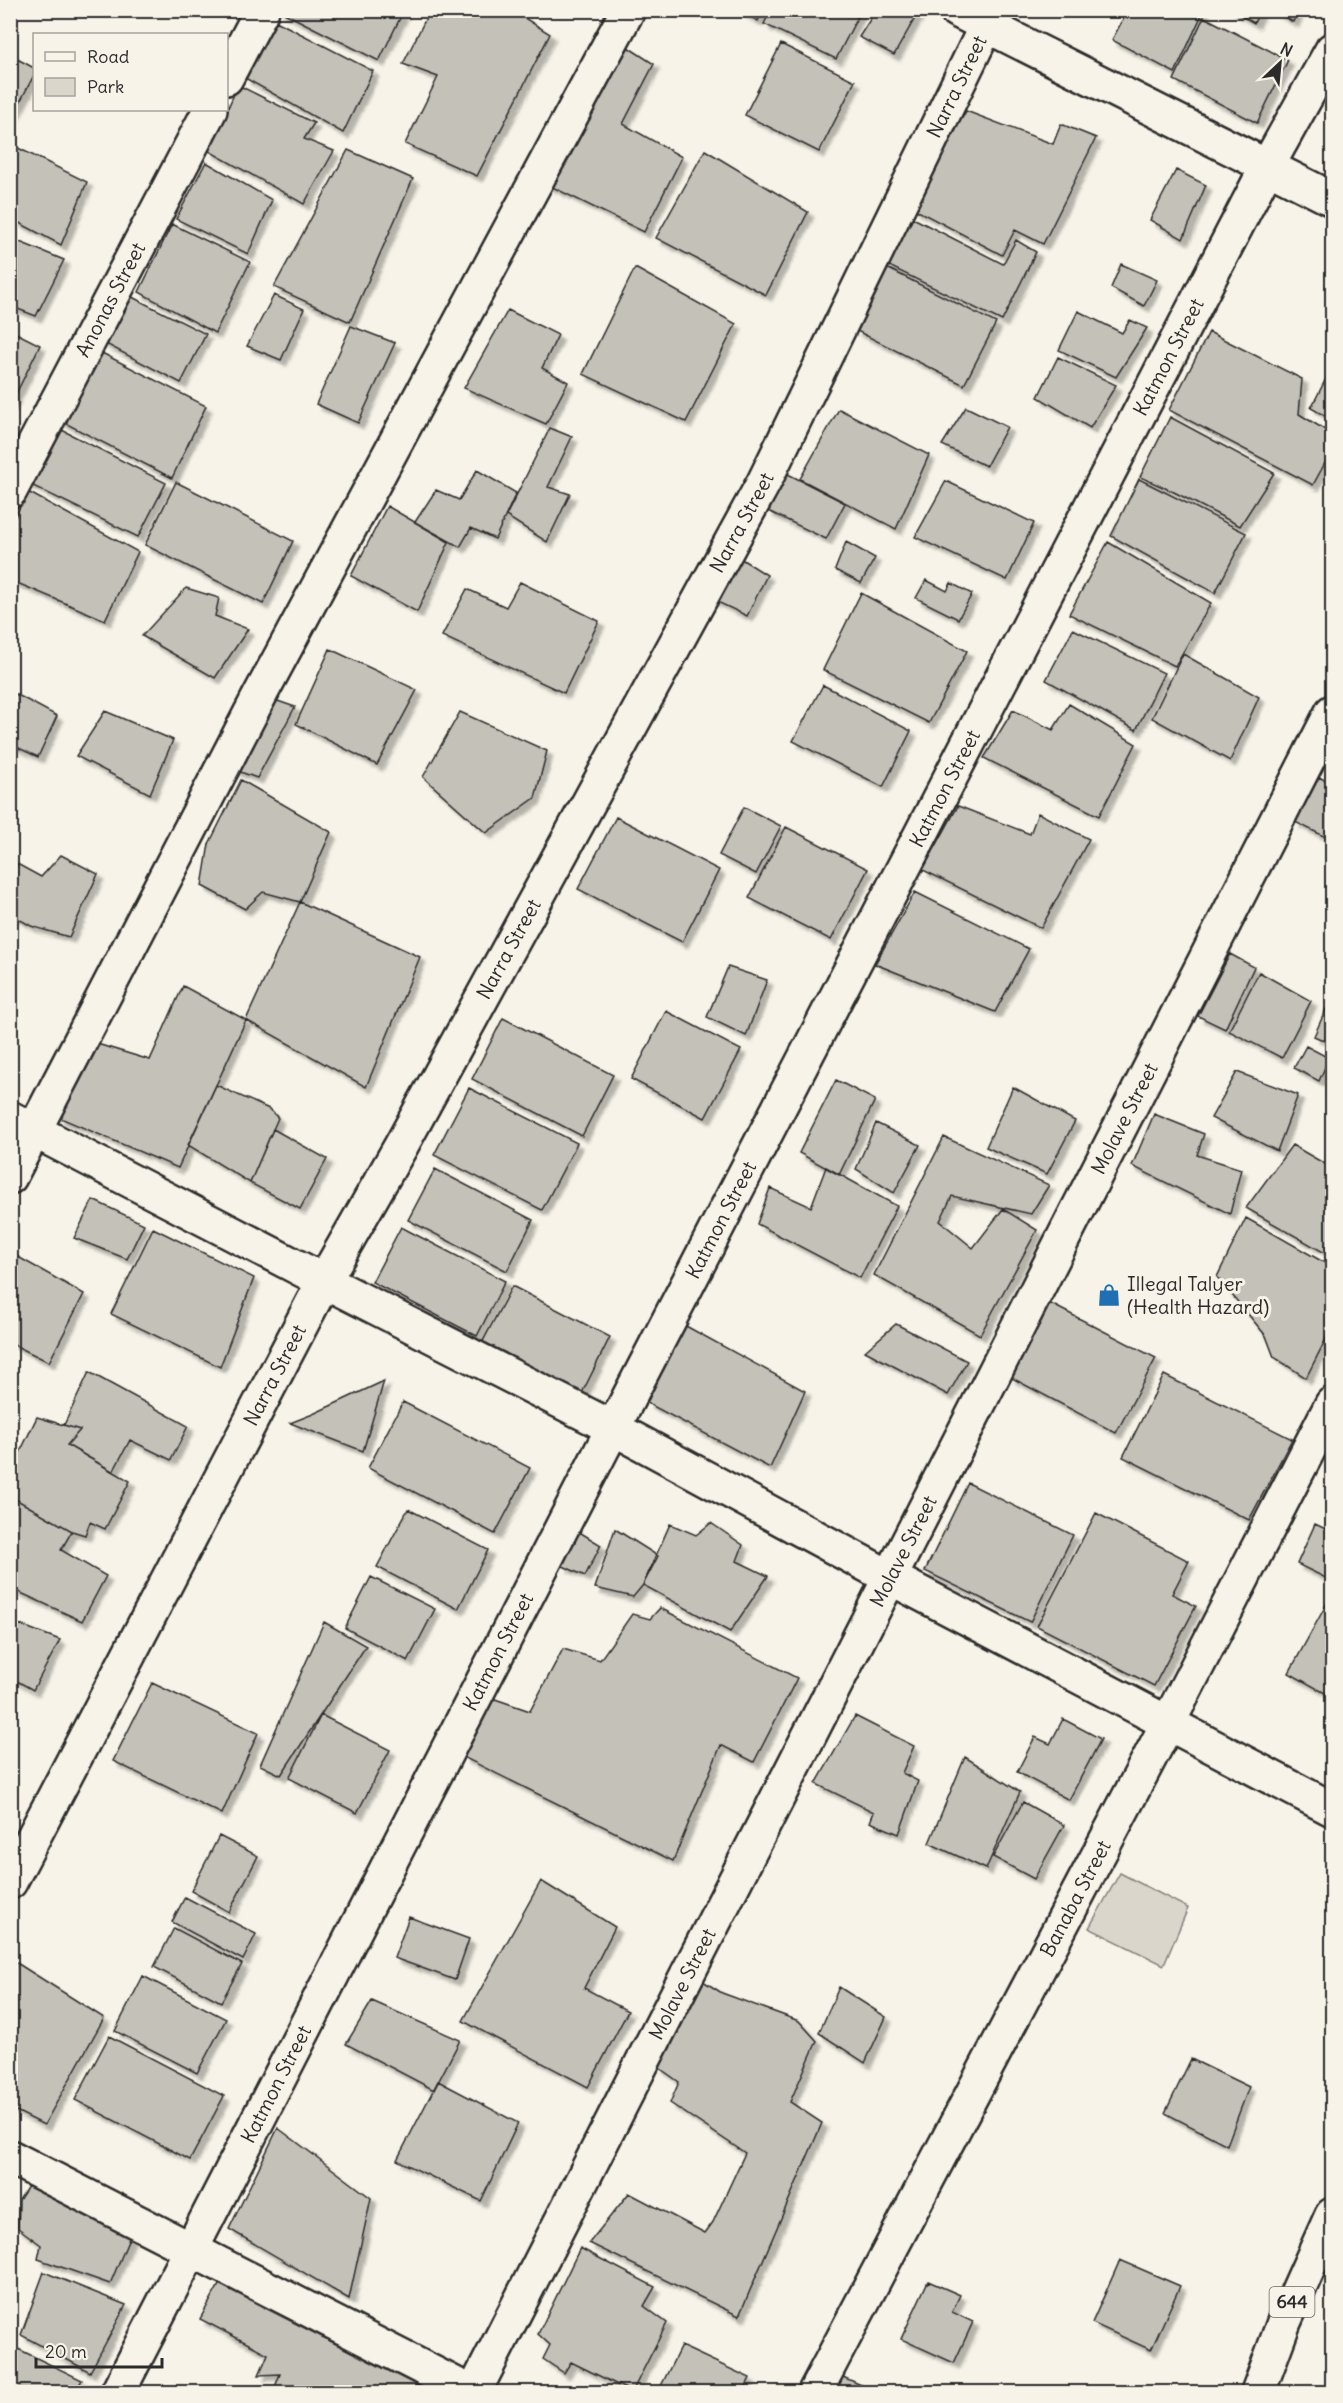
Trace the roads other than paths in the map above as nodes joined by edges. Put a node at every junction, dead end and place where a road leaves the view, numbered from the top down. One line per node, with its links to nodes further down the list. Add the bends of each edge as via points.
1 (262, 10): 6 (street)
2 (628, 10): 12 (street, via 266,684)
3 (956, 10): 4 (street)
4 (990, 18): 8 (street); 14 (street, Narra Street, via 764,482)
5 (1332, 50): 8 (street, Katmon Street)
6 (228, 74)
7 (209, 111): 10 (street, Anonas Street)
8 (1268, 165): 9 (street); 16 (street, Katmon Street)
9 (1332, 199)
10 (10, 491)
11 (1332, 712): 17 (street, Molave Street)
12 (23, 1124): 13 (street); 14 (street)
13 (10, 1177)
14 (324, 1281): 16 (street); 20 (street, Narra Street)
15 (1332, 1404): 18 (street, Banaba Street)
16 (613, 1428): 17 (street); 23 (street, Katmon Street)
17 (891, 1578): 18 (street); 25 (street, Molave Street)
18 (1168, 1723): 19 (street); 26 (street, Banaba Street)
19 (1332, 1809)
20 (10, 1882)
21 (10, 2157): 23 (street)
22 (1332, 2215): 27 (street, 644, via 1284,2322)
23 (189, 2250): 24 (street, Katmon Street); 25 (street)
24 (118, 2392)
25 (472, 2392)
26 (815, 2392)
27 (1258, 2392)

